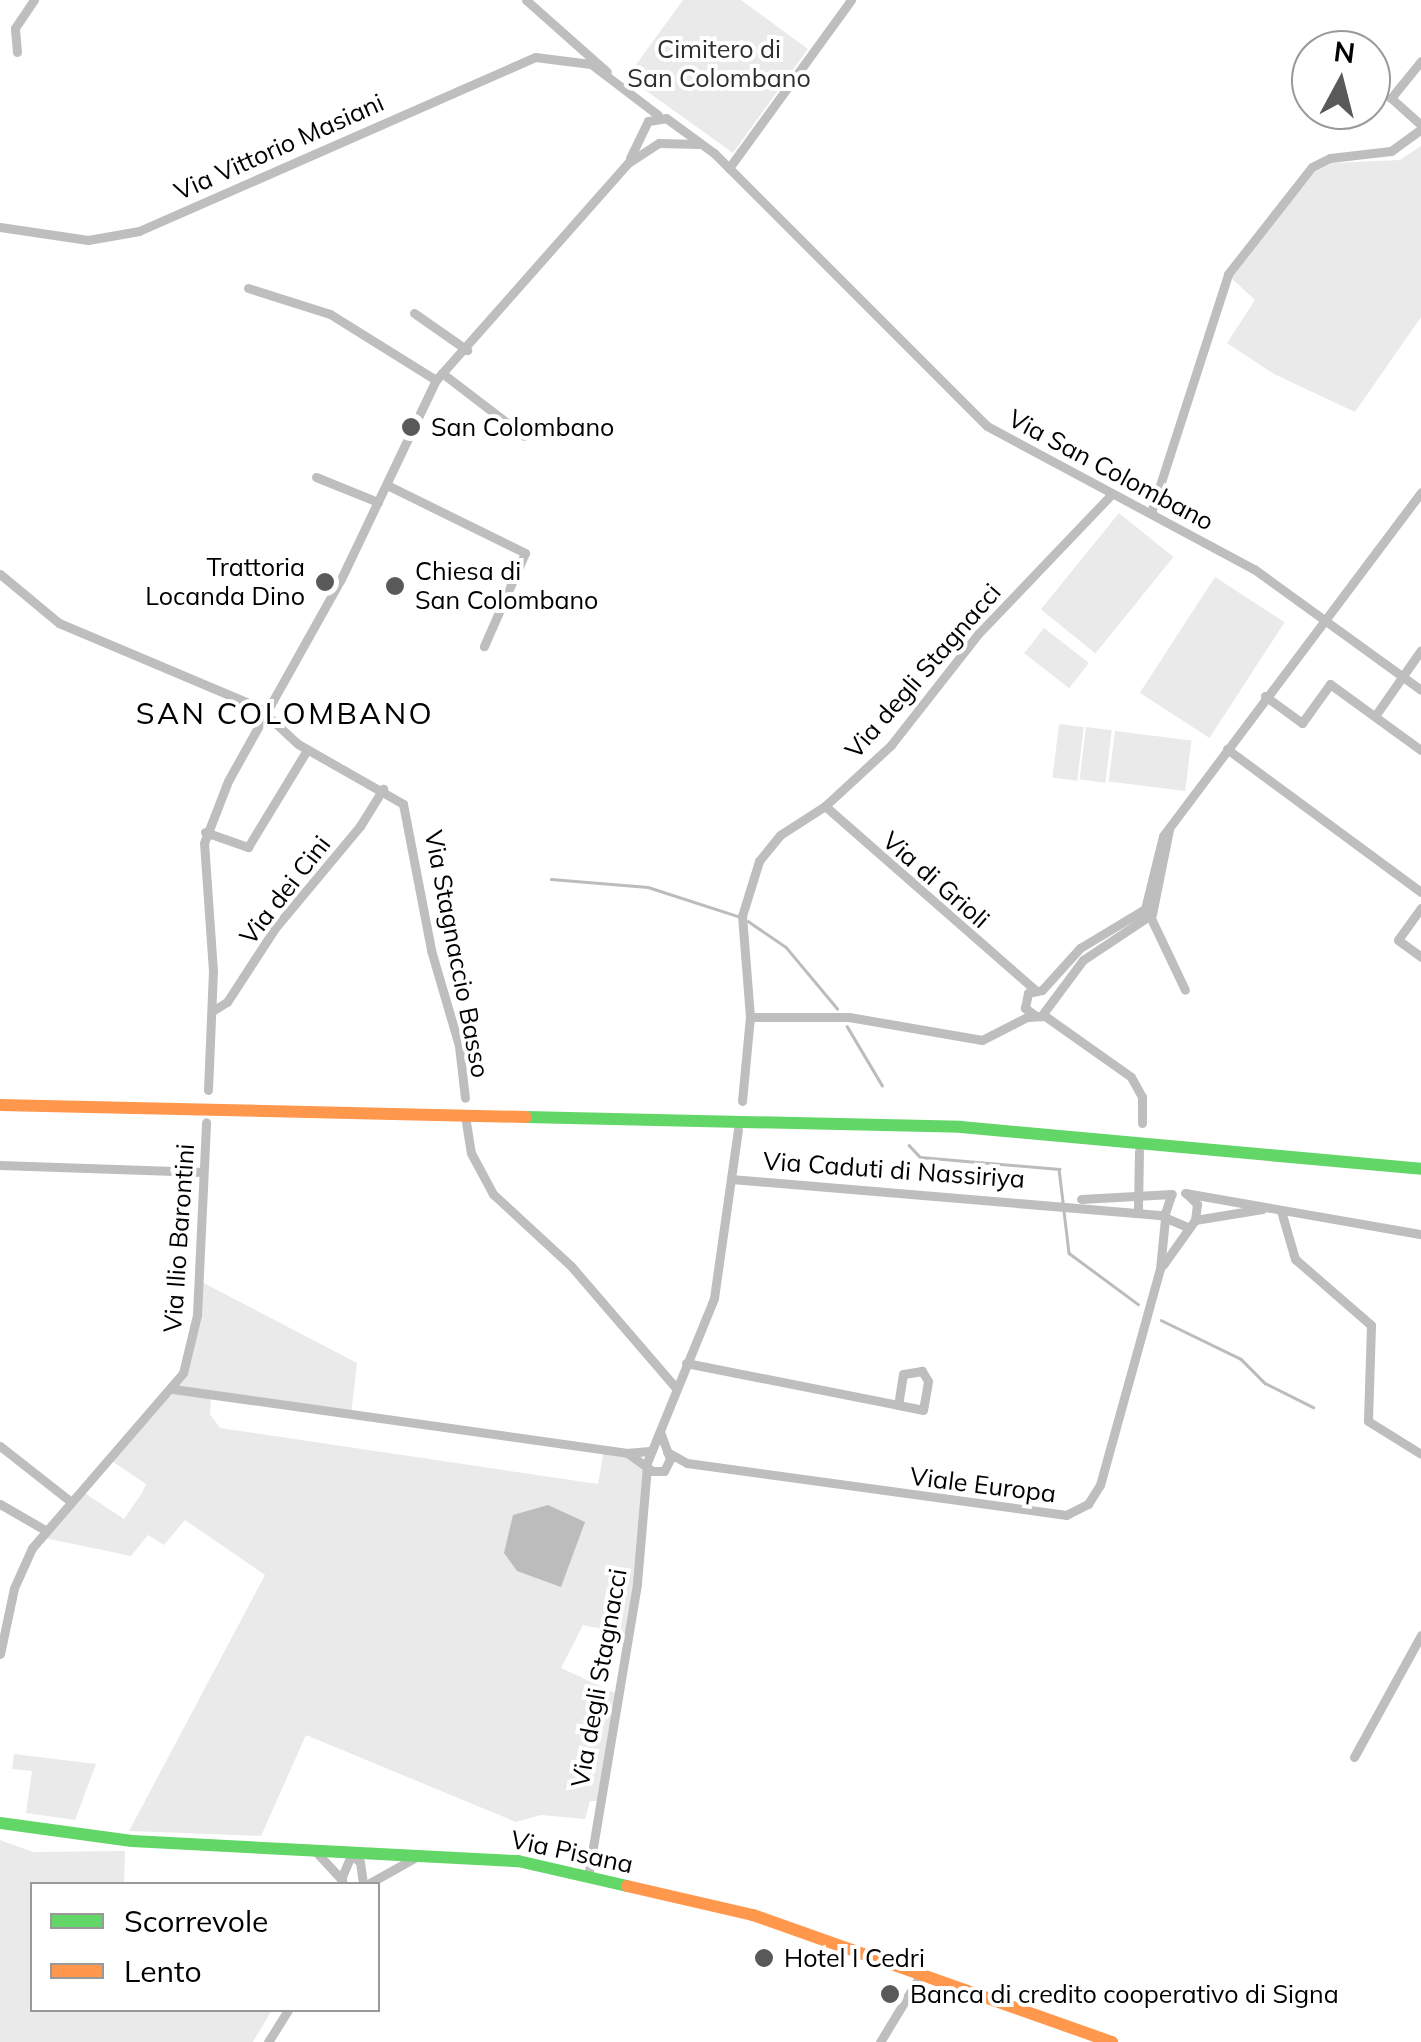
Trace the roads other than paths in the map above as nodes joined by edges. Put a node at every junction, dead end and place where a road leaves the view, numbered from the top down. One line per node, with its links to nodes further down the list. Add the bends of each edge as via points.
1 (34, 0): 6 (street, via 15,28)
2 (526, 0): 4 (street)
3 (851, 0): 18 (street)
4 (566, 32): 5 (street); 7 (street)
5 (588, 49): 8 (street); 10 (street)
6 (16, 52)
7 (568, 56): 8 (street); 19 (street, Via Vittorio Masiani, via 509,66 139,231 88,240)
8 (579, 60): 10 (street)
9 (1421, 62): 14 (street, via 1391,98)
10 (608, 74): 11 (street, Via San Colombano)
11 (647, 108): 12 (street, Via San Colombano); 13 (street)
12 (665, 120): 13 (street); 15 (street); 16 (street, Via San Colombano)
13 (645, 127): 15 (street); 17 (street)
14 (1421, 127): 30 (street, via 1392,151 1336,157 1312,167 1228,274)
15 (660, 143): 16 (street); 17 (street)
16 (699, 144): 18 (street, Via San Colombano)
17 (628, 163): 22 (street)
18 (729, 168): 28 (street, Via San Colombano, via 986,426)
19 (0, 228)
20 (248, 288): 23 (street, via 330,314)
21 (414, 313): 22 (street)
22 (467, 350): 23 (street)
23 (439, 377): 24 (street); 26 (street)
24 (524, 436)
25 (316, 477): 29 (street)
26 (387, 484): 29 (street); 33 (street, via 524,554)
27 (1421, 492): 32 (street)
28 (1112, 494): 30 (street, Via San Colombano); 45 (street, Via degli Stagnacci, via 978,634 910,725)
29 (378, 502): 39 (street)
30 (1151, 514): 32 (street, Via San Colombano, via 1231,555)
31 (0, 574): 39 (street, via 59,622)
32 (1324, 616): 36 (street, Via San Colombano); 38 (street)
33 (484, 646)
34 (1421, 650): 35 (street)
35 (1417, 665): 36 (street)
36 (1403, 677): 37 (street, Via San Colombano); 40 (street)
37 (1421, 690)
38 (1265, 696): 40 (street, via 1302,723 1330,684); 41 (street)
39 (268, 713): 42 (street, Via Stagnaccio Basso); 46 (street)
40 (1375, 716): 43 (street)
41 (1226, 749): 47 (street); 49 (street, via 1169,830)
42 (307, 750): 44 (street, Via Stagnaccio Basso); 46 (street, via 248,848)
43 (1421, 750)
44 (383, 789): 56 (street, Via dei Cini, via 227,1002); 63 (street, Via Stagnaccio Basso, via 408,813)
45 (825, 806): 51 (street, Via di Grioli); 58 (street, Via degli Stagnacci, via 777,837 750,879 741,929)
46 (205, 832): 56 (street)
47 (1421, 892)
48 (1421, 908): 50 (street, via 1398,940)
49 (1148, 912): 52 (street, via 1080,948); 53 (street); 55 (street, via 1082,960)
50 (1421, 958)
51 (1022, 984): 52 (street, Via di Grioli); 54 (street)
52 (1038, 990): 54 (street); 55 (street)
53 (1186, 990)
54 (1024, 1001): 57 (street); 60 (street)
55 (1050, 1003): 57 (street); 59 (street)
56 (214, 1010): 61 (street)
57 (1039, 1015): 59 (street); 60 (street)
58 (750, 1017): 60 (street, via 849,1017 978,1040); 64 (street, Via degli Stagnacci)
59 (1054, 1018): 68 (street, via 1134,1080)
60 (1016, 1022)
61 (208, 1090)
62 (0, 1094): 71 (main road, via 932,1115)
63 (465, 1098)
64 (742, 1101)
65 (0, 1105): 73 (main road, via 961,1128)
66 (206, 1122): 74 (street, Via Ilio Barontini)
67 (466, 1122): 89 (street, via 470,1152 494,1194 572,1266)
68 (1142, 1123)
69 (738, 1130): 76 (street, Via degli Stagnacci)
70 (1138, 1151): 75 (street)
71 (1421, 1158)
72 (0, 1165): 74 (street)
73 (1421, 1170)
74 (203, 1172): 90 (street, Via Ilio Barontini, via 196,1324)
75 (1136, 1172): 77 (street); 79 (street)
76 (731, 1179): 81 (street, Via Caduti di Nassiriya); 88 (street, Via degli Stagnacci, via 714,1298)
77 (1146, 1193): 79 (street, Via Caduti di Nassiriya); 80 (street, Via Caduti di Nassiriya)
78 (1185, 1193): 80 (street, Via Caduti di Nassiriya); 83 (street); 85 (street, via 1197,1204)
79 (1133, 1194): 81 (street, Via Caduti di Nassiriya); 82 (street)
80 (1172, 1194): 84 (street, Viale Europa)
81 (1121, 1202): 82 (street, Via Caduti di Nassiriya)
82 (1138, 1208): 84 (street, Via Caduti di Nassiriya)
83 (1278, 1210): 85 (street, via 1234,1210); 86 (street); 97 (street, via 1294,1259 1371,1325 1368,1420)
84 (1164, 1217): 85 (street, Via Caduti di Nassiriya); 87 (street, Viale Europa)
85 (1191, 1223): 87 (street, Viale Europa)
86 (1421, 1234)
87 (1160, 1269): 98 (street, Viale Europa, via 1100,1485 1088,1504 1066,1516)
88 (686, 1363): 89 (street, Via degli Stagnacci); 91 (street)
89 (675, 1388): 92 (street, Via degli Stagnacci)
90 (173, 1389): 96 (street); 102 (street, Via Ilio Barontini)
91 (898, 1405): 91 (street, via 924,1410 928,1380 922,1371 904,1374)
92 (660, 1432): 94 (street, Via degli Stagnacci); 95 (street)
93 (0, 1446): 102 (street)
94 (651, 1450): 95 (street); 96 (street); 99 (street, Via degli Stagnacci)
95 (667, 1452): 98 (street, Viale Europa); 100 (street)
96 (628, 1454): 99 (street)
97 (1421, 1454)
98 (686, 1463): 100 (street, Viale Europa)
99 (647, 1466): 100 (street); 101 (street, Via degli Stagnacci)
100 (663, 1471): 101 (street)
101 (648, 1485): 112 (street, Via degli Stagnacci)
102 (70, 1501): 104 (street, Via Ilio Barontini)
103 (0, 1504): 104 (street)
104 (45, 1530): 106 (street, Via Ilio Barontini, via 17,1580)
105 (1421, 1635): 107 (street)
106 (0, 1654)
107 (1354, 1757)
108 (0, 1823): 109 (main road, Via Pisana, via 132,1842)
109 (317, 1853): 110 (main road, Via Pisana); 113 (street)
110 (351, 1854): 111 (main road, Via Pisana); 113 (street); 114 (street)
111 (418, 1856): 112 (main road, Via Pisana, via 502,1859); 115 (street)
112 (588, 1877): 116 (main road, Via Pisana, via 753,1915)
113 (342, 1882)
114 (365, 1882)
115 (370, 1882)
116 (920, 1976): 118 (main road, Via Pisana); 120 (street)
117 (287, 2012): 119 (street)
118 (1080, 2037): 121 (main road, Via Pisana)
119 (268, 2042)
120 (880, 2042)
121 (1112, 2042)

